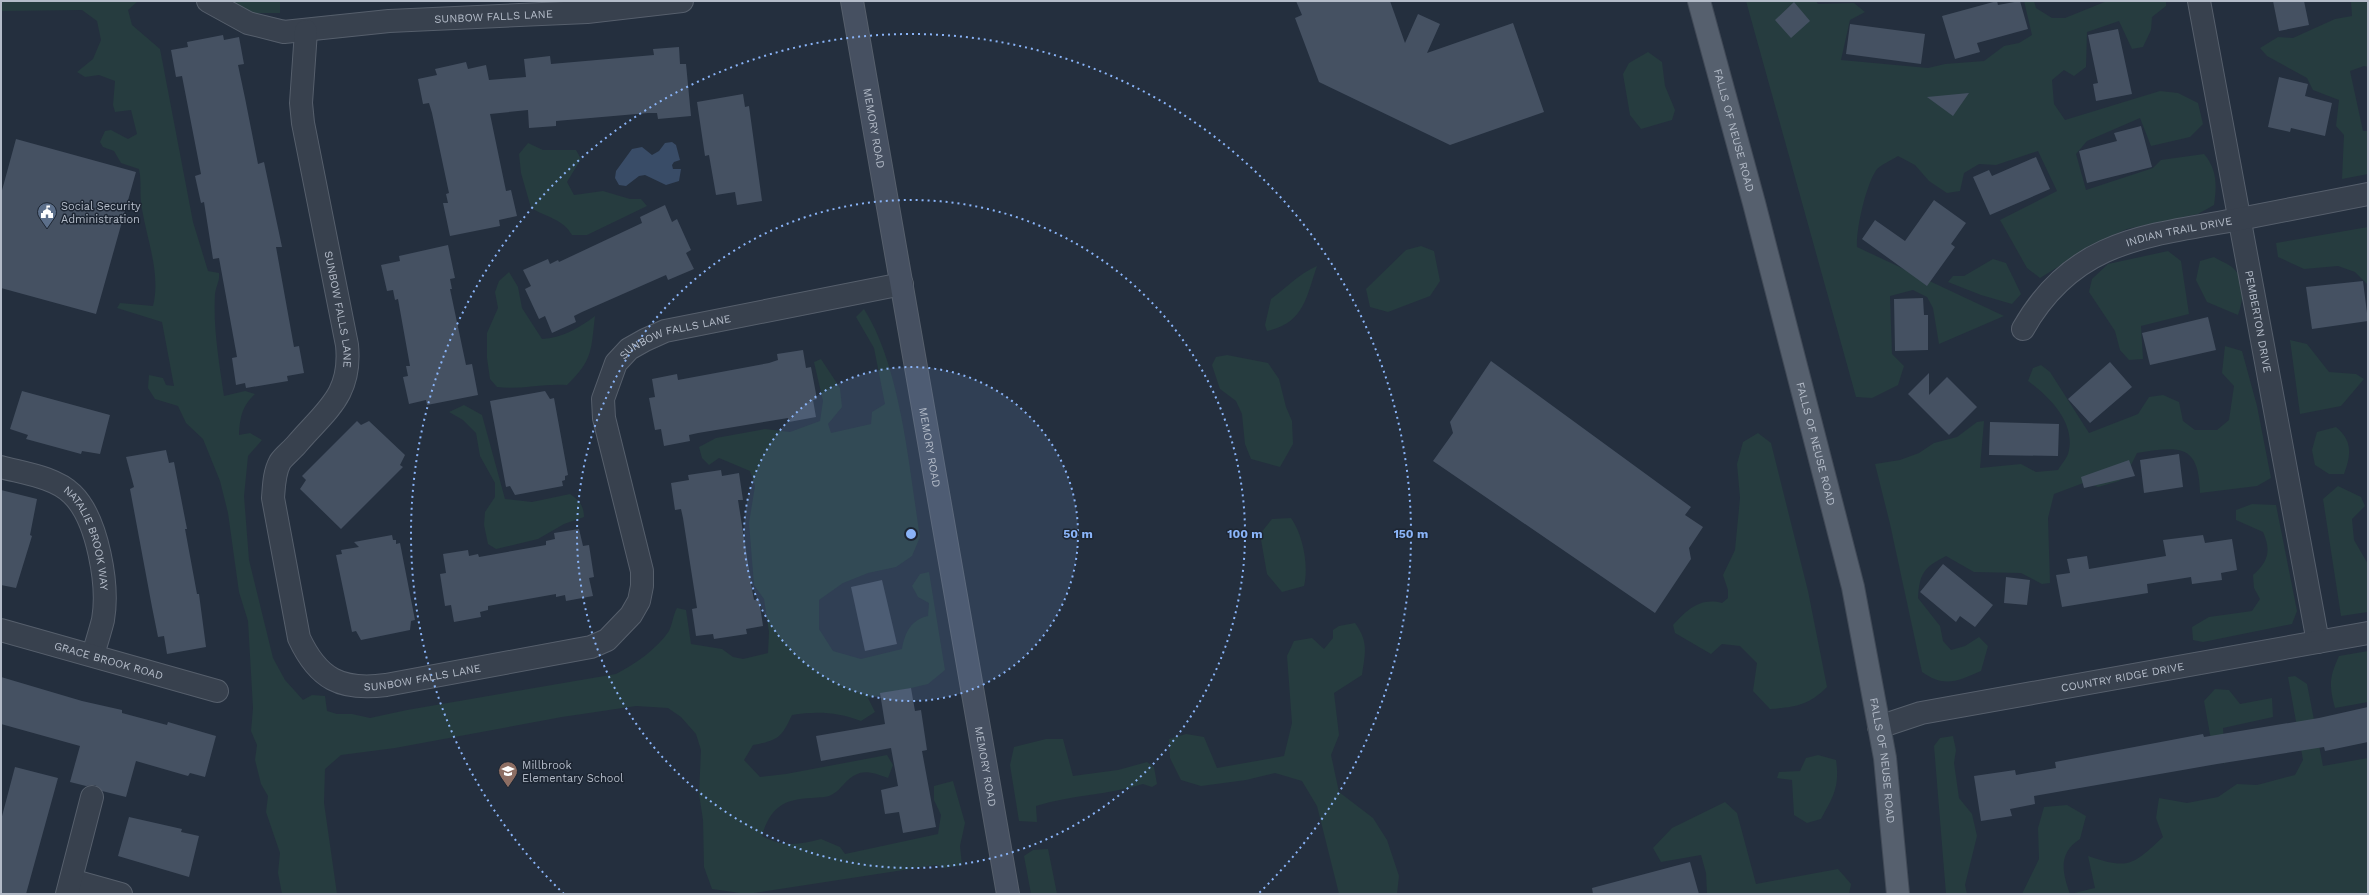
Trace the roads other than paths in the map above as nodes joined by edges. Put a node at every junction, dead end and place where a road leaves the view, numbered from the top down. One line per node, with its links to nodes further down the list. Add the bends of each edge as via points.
1 (208, 1): 6 (street, SUNBOW FALLS LANE, via 248,23 284,32)
2 (682, 1): 6 (street, SUNBOW FALLS LANE, via 587,12 389,21)
3 (852, 1): 9 (street, MEMORY ROAD)
4 (1699, 1): 17 (main road, FALLS OF NEUSE ROAD, via 1835,513 1864,637)
5 (2199, 1): 8 (street, PEMBERTON DRIVE)
6 (306, 31): 9 (street, SUNBOW FALLS LANE, via 301,103 303,123 349,364 347,379 340,394 280,462 274,480 273,498 299,638 318,670 332,680 368,688 591,647 607,640 631,615 639,601 642,579 604,418 603,399 616,363 629,349 665,331)
7 (2368, 194): 8 (street, INDIAN TRAIL DRIVE)
8 (2240, 219): 10 (street, INDIAN TRAIL DRIVE, via 2129,241 2095,255 2068,272 2050,289 2036,306); 14 (street, PEMBERTON DRIVE)
9 (902, 284): 21 (street, MEMORY ROAD)
10 (2023, 329)
11 (1, 467): 15 (street, NATALIE BROOK WAY, via 52,482 71,493 84,509 101,562 105,592 103,620)
12 (1, 630): 15 (street, GRACE BROOK ROAD)
13 (2368, 633): 14 (street, COUNTRY RIDGE DRIVE)
14 (2318, 642): 17 (street, COUNTRY RIDGE DRIVE, via 1921,713)
15 (93, 656): 16 (street, GRACE BROOK ROAD)
16 (217, 691)
17 (1879, 726): 22 (main road, FALLS OF NEUSE ROAD, via 1893,830)
18 (92, 797): 19 (street)
19 (69, 887): 20 (street)
20 (121, 894)
21 (1008, 894)
22 (1898, 894)

